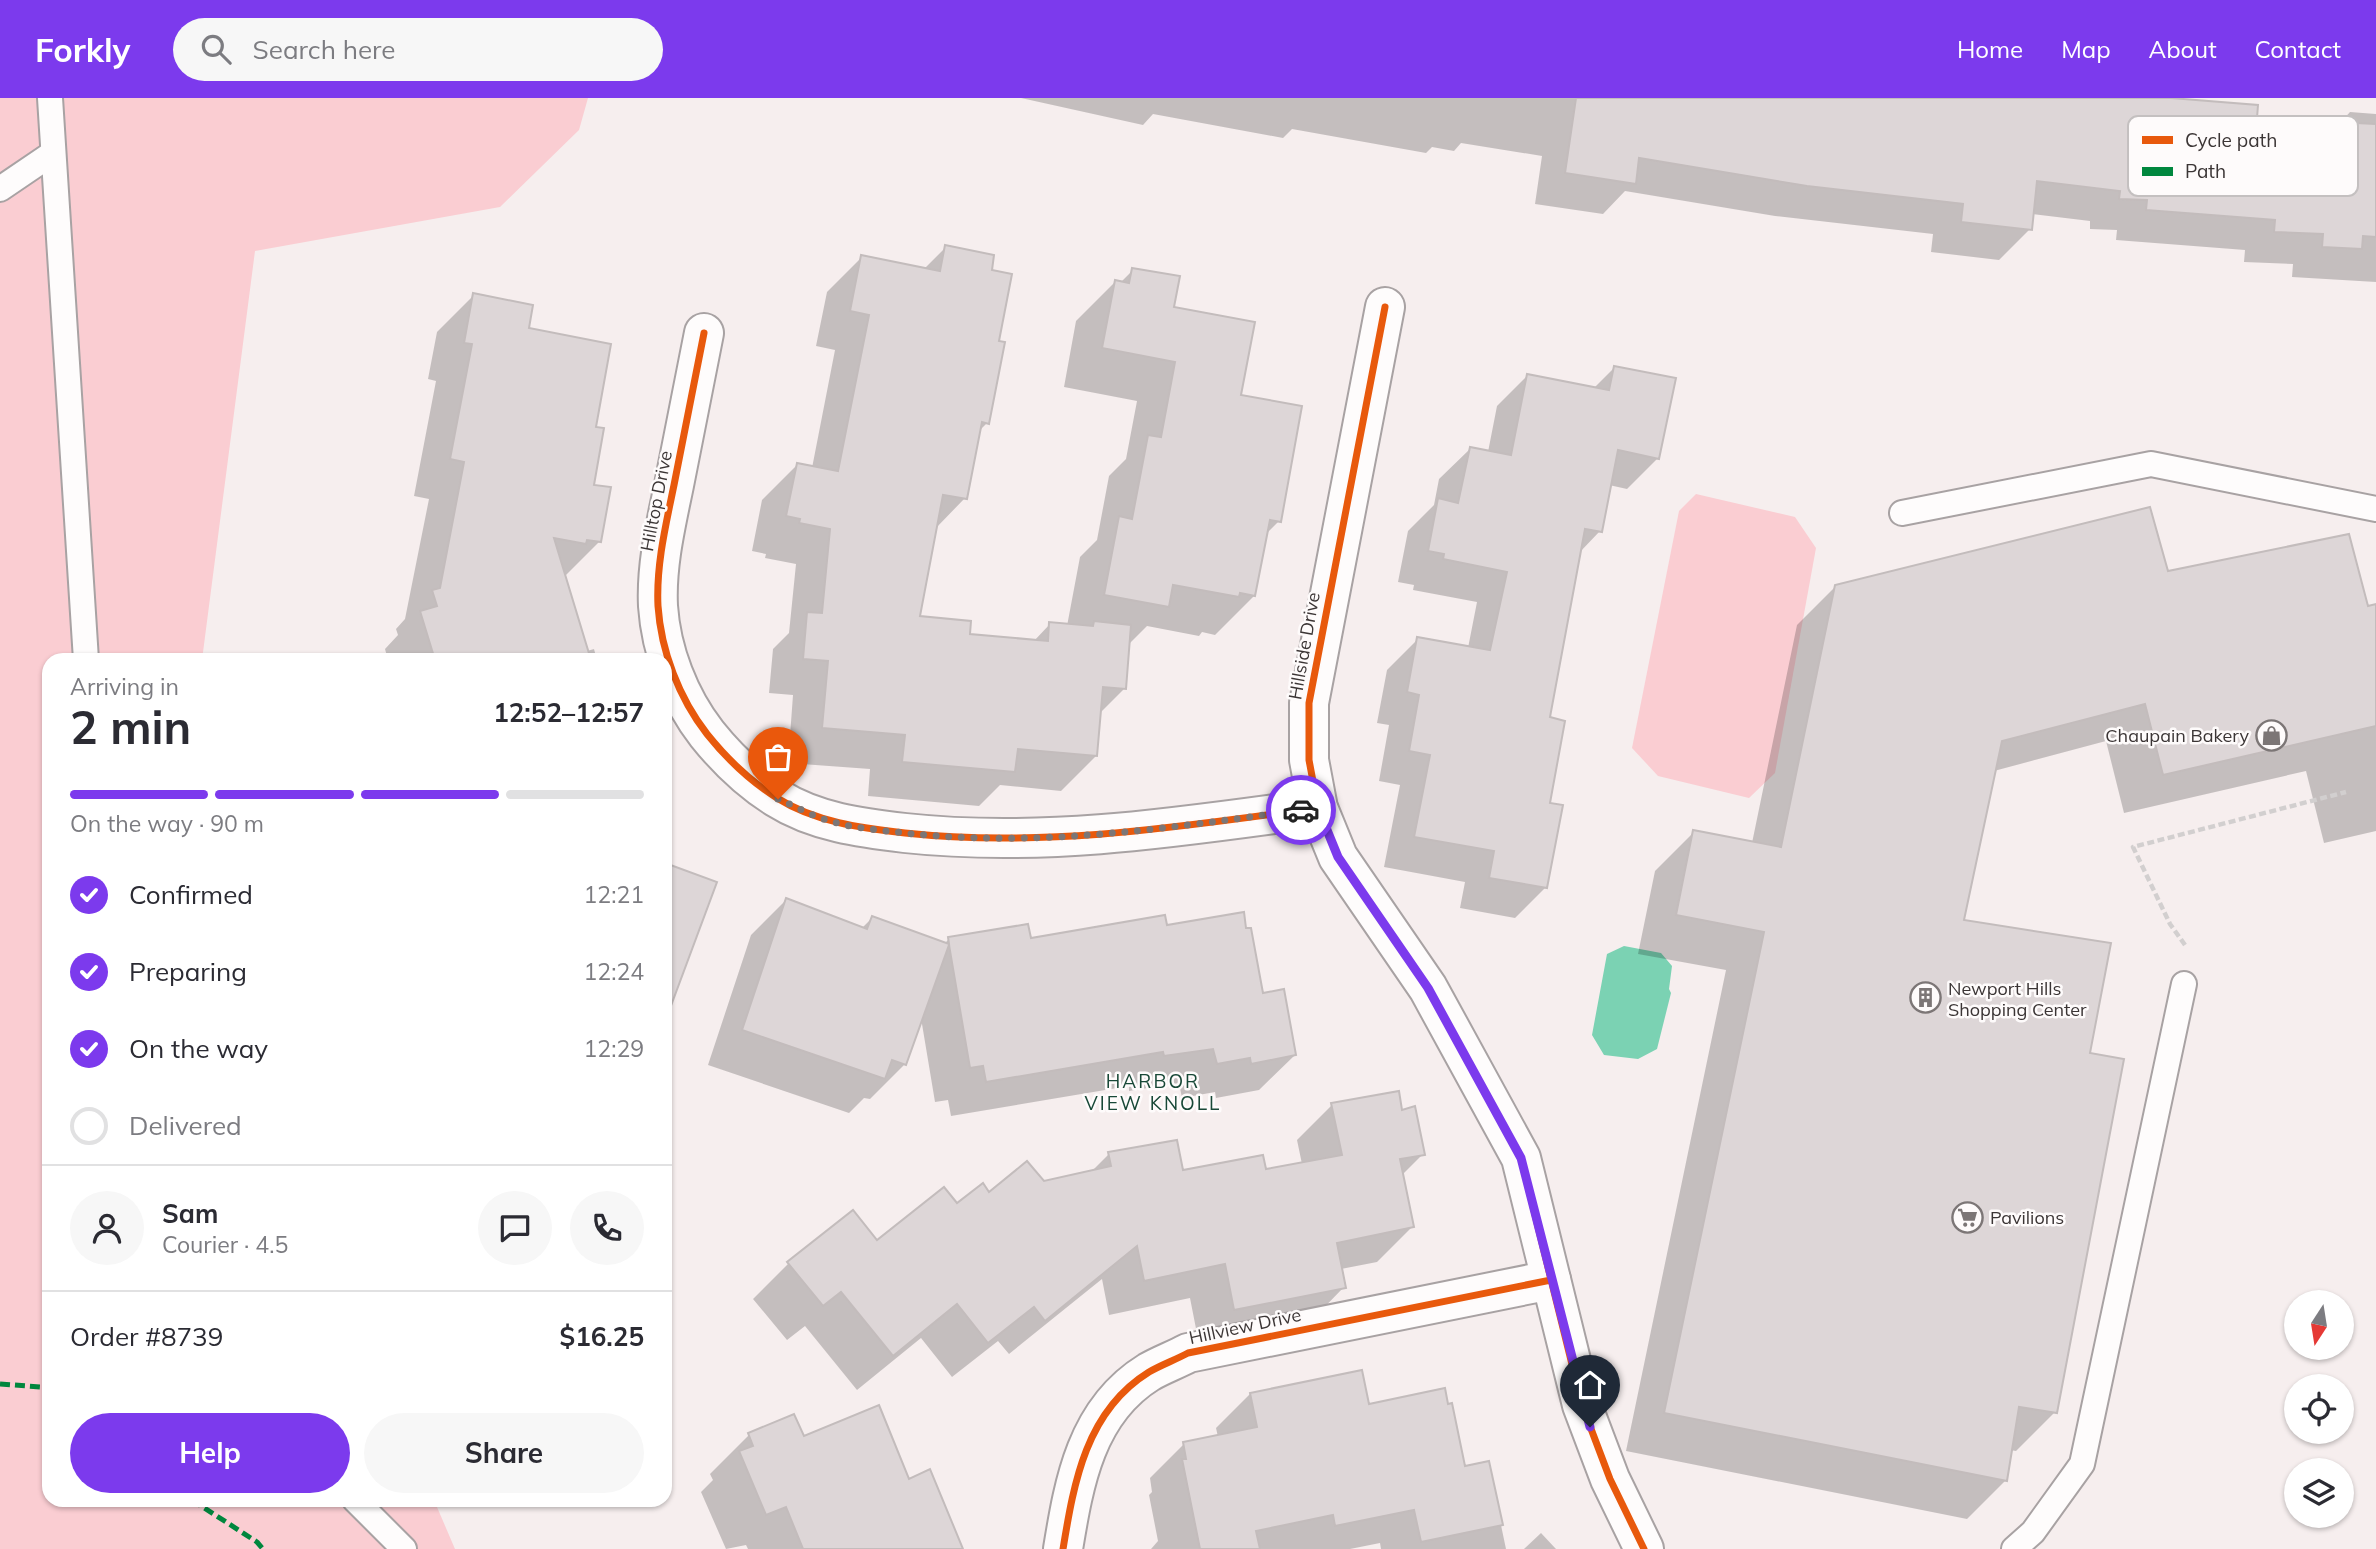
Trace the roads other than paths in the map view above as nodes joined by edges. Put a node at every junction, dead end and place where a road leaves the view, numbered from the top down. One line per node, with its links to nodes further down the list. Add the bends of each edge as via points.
1 (50, 98): 2 (lane)
2 (53, 153): 3 (lane); 8 (lane)
3 (0, 189)
4 (1385, 307): 11 (street, Hillside Drive, via 1309,703 1309,760)
5 (704, 333): 9 (street, Hilltop Drive, via 660,557 658,606)
6 (2376, 509): 7 (lane, via 2151,464)
7 (1902, 513)
8 (86, 653)
9 (667, 653)
10 (672, 667): 11 (street, Hilltop Drive, via 690,712 728,761 778,799 823,819 859,828 955,838 1051,840)
11 (1318, 808): 13 (street, Hillside Drive, via 1338,857 1428,988 1521,1158)
12 (2184, 984): 18 (lane, via 2082,1464 2033,1532)
13 (1551, 1280): 16 (street, Hillview Drive, via 1188,1353 1149,1372 1122,1394 1091,1436 1073,1483); 17 (street, Hillside Drive, via 1582,1405 1610,1479)
14 (362, 1507): 15 (lane)
15 (404, 1549)
16 (1063, 1549)
17 (1644, 1549)
18 (2014, 1549)

